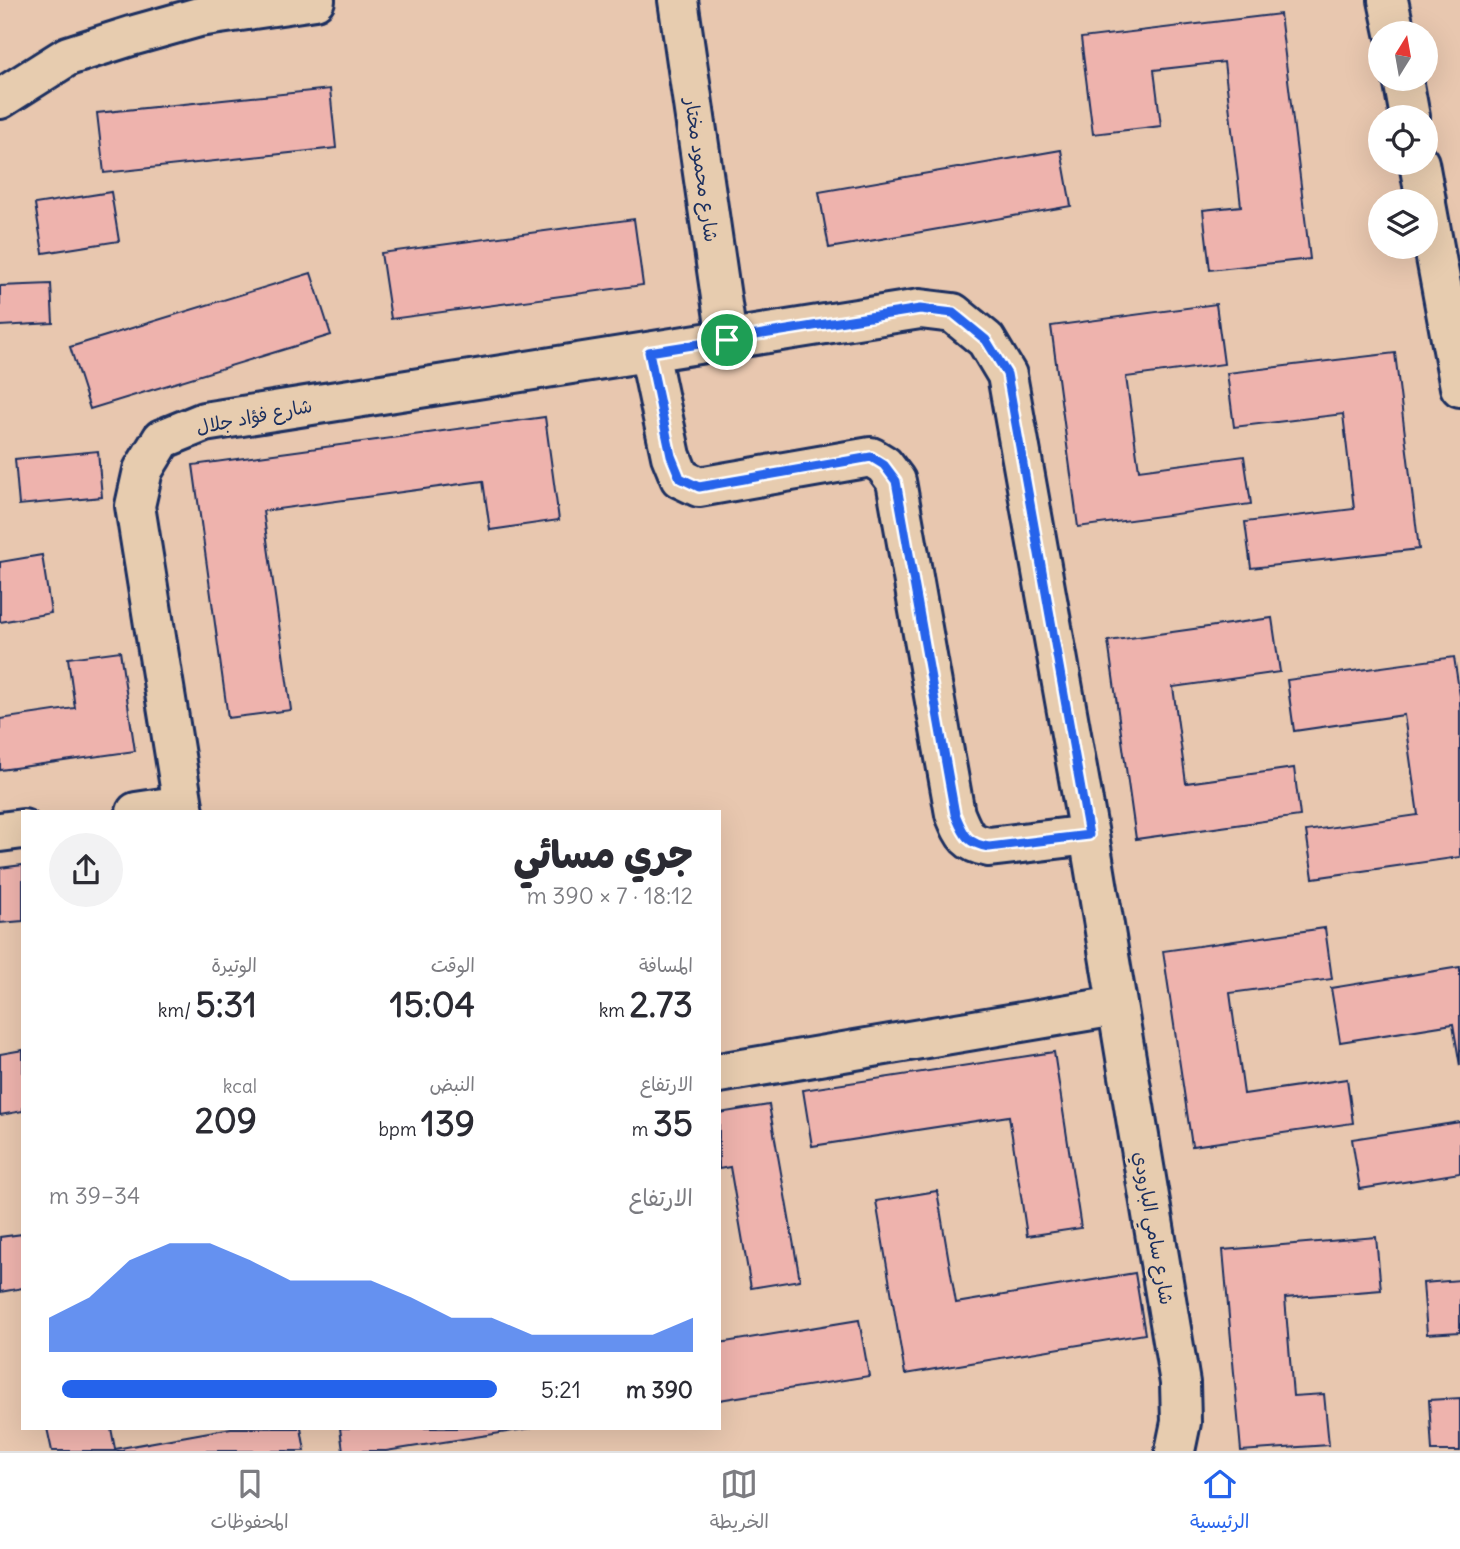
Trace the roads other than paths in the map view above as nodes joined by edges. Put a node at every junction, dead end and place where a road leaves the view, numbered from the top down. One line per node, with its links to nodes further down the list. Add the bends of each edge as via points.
1 (316, 0): 5 (street, via 199,17 131,36 68,57)
2 (678, 0): 7 (street, شارع محمود مختار)
3 (1388, 0): 4 (street)
4 (1392, 21)
5 (0, 99)
6 (1436, 259): 9 (street)
7 (727, 340): 8 (street, شارع فؤاد جلال); 14 (street, شارع سامي البارودي, via 920,309 953,313 986,340 1007,374)
8 (649, 352): 10 (street, شارع فؤاد جلال, via 204,422 162,439 143,470 135,506); 14 (street, via 680,478 699,487 871,457 884,465 896,481 955,814 964,836 989,847)
9 (1460, 387)
10 (183, 808): 11 (street)
11 (159, 810)
12 (21, 829): 13 (street)
13 (0, 832)
14 (1089, 835): 15 (street, شارع سامي البارودي)
15 (1116, 1006): 16 (street); 17 (street, شارع سامي البارودي, via 1180,1383 1181,1422)
16 (721, 1073)
17 (1175, 1451)

